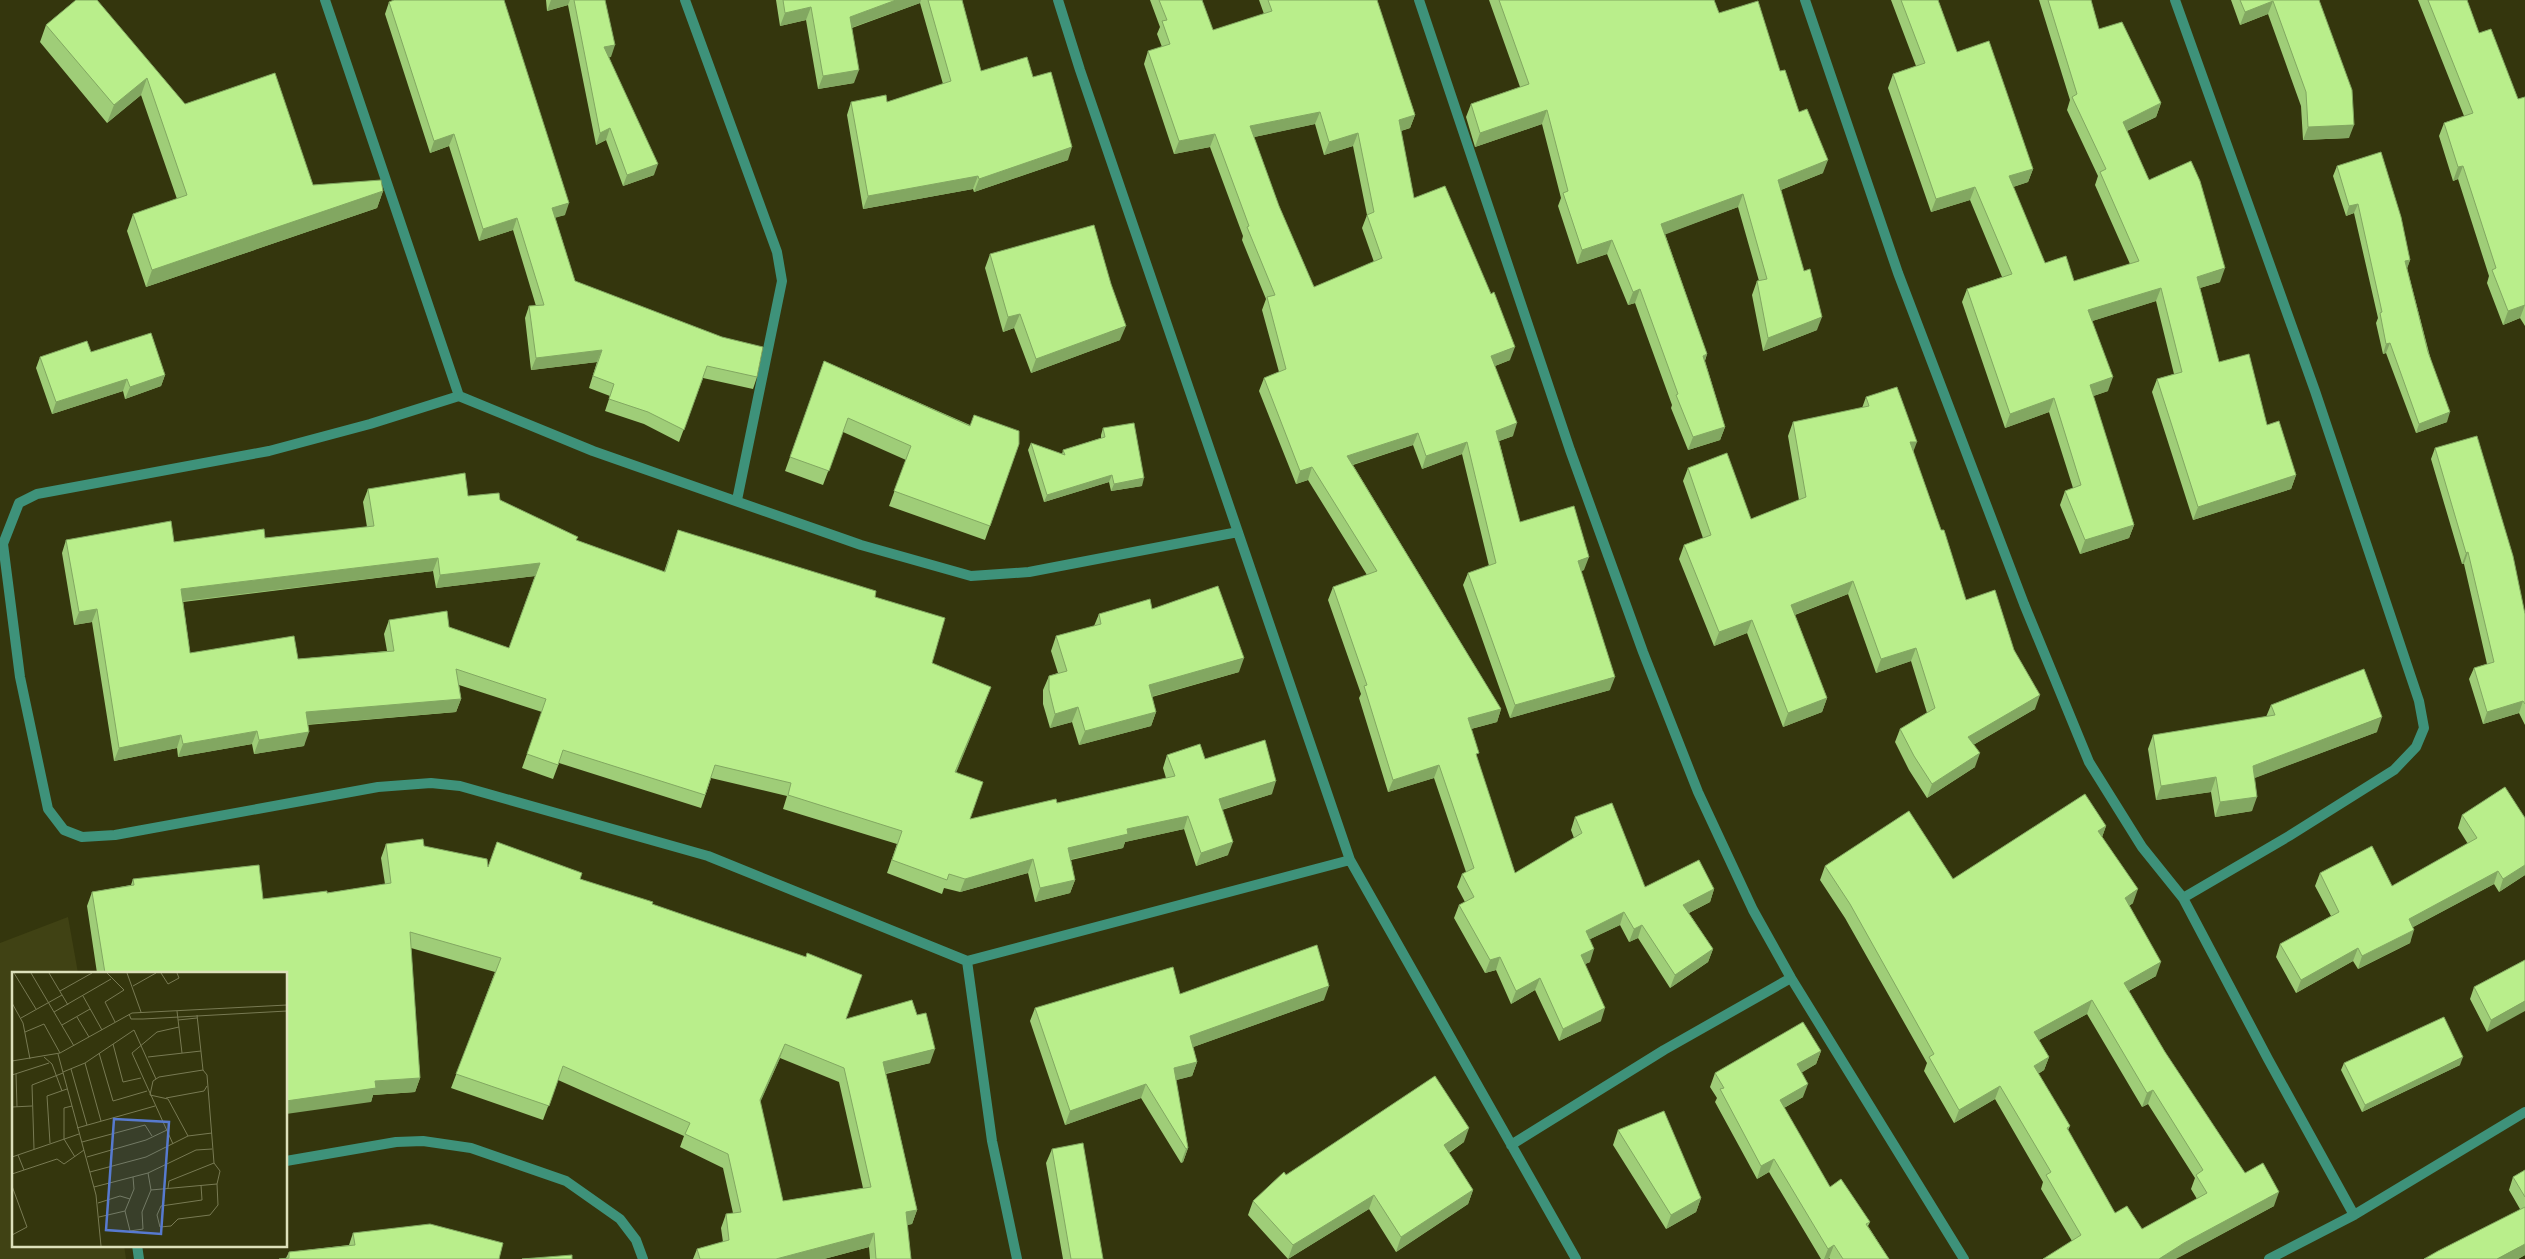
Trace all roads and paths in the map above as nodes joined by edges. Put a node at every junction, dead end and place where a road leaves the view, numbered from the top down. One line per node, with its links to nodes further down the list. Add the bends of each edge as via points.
1 (326, 0): 7 (street)
2 (685, 0): 8 (street, via 777,252 782,281)
3 (1058, 0): 9 (street)
4 (1419, 0): 13 (street, via 1570,450 1643,652 1698,792 1753,910)
5 (1805, 0): 11 (street, via 1898,274 2024,604 2089,762 2142,847)
6 (2175, 0): 11 (street, via 2315,390 2419,701 2424,728 2416,747 2394,770)
7 (459, 396): 8 (street, via 593,451); 12 (street, via 269,451 37,494 19,503 3,544 20,677 48,809 64,830 82,837 115,835 378,787 431,783 460,786 708,856)
8 (737, 500): 9 (street, via 861,545 971,576 1029,572)
9 (1238, 532): 10 (street)
10 (1350, 860): 12 (street); 15 (street)
11 (2182, 898): 17 (street)
12 (967, 961): 21 (street, via 992,1141)
13 (1791, 978): 15 (street, via 1664,1050); 23 (street)
14 (2525, 1112): 17 (street)
15 (1510, 1145): 22 (street)
16 (288, 1161): 20 (street, via 396,1142 423,1141 471,1148 566,1181 620,1218 636,1240)
17 (2354, 1215): 24 (street)
18 (137, 1246): 19 (street)
19 (140, 1259)
20 (644, 1259)
21 (1017, 1259)
22 (1576, 1259)
23 (1964, 1259)
24 (2269, 1259)

